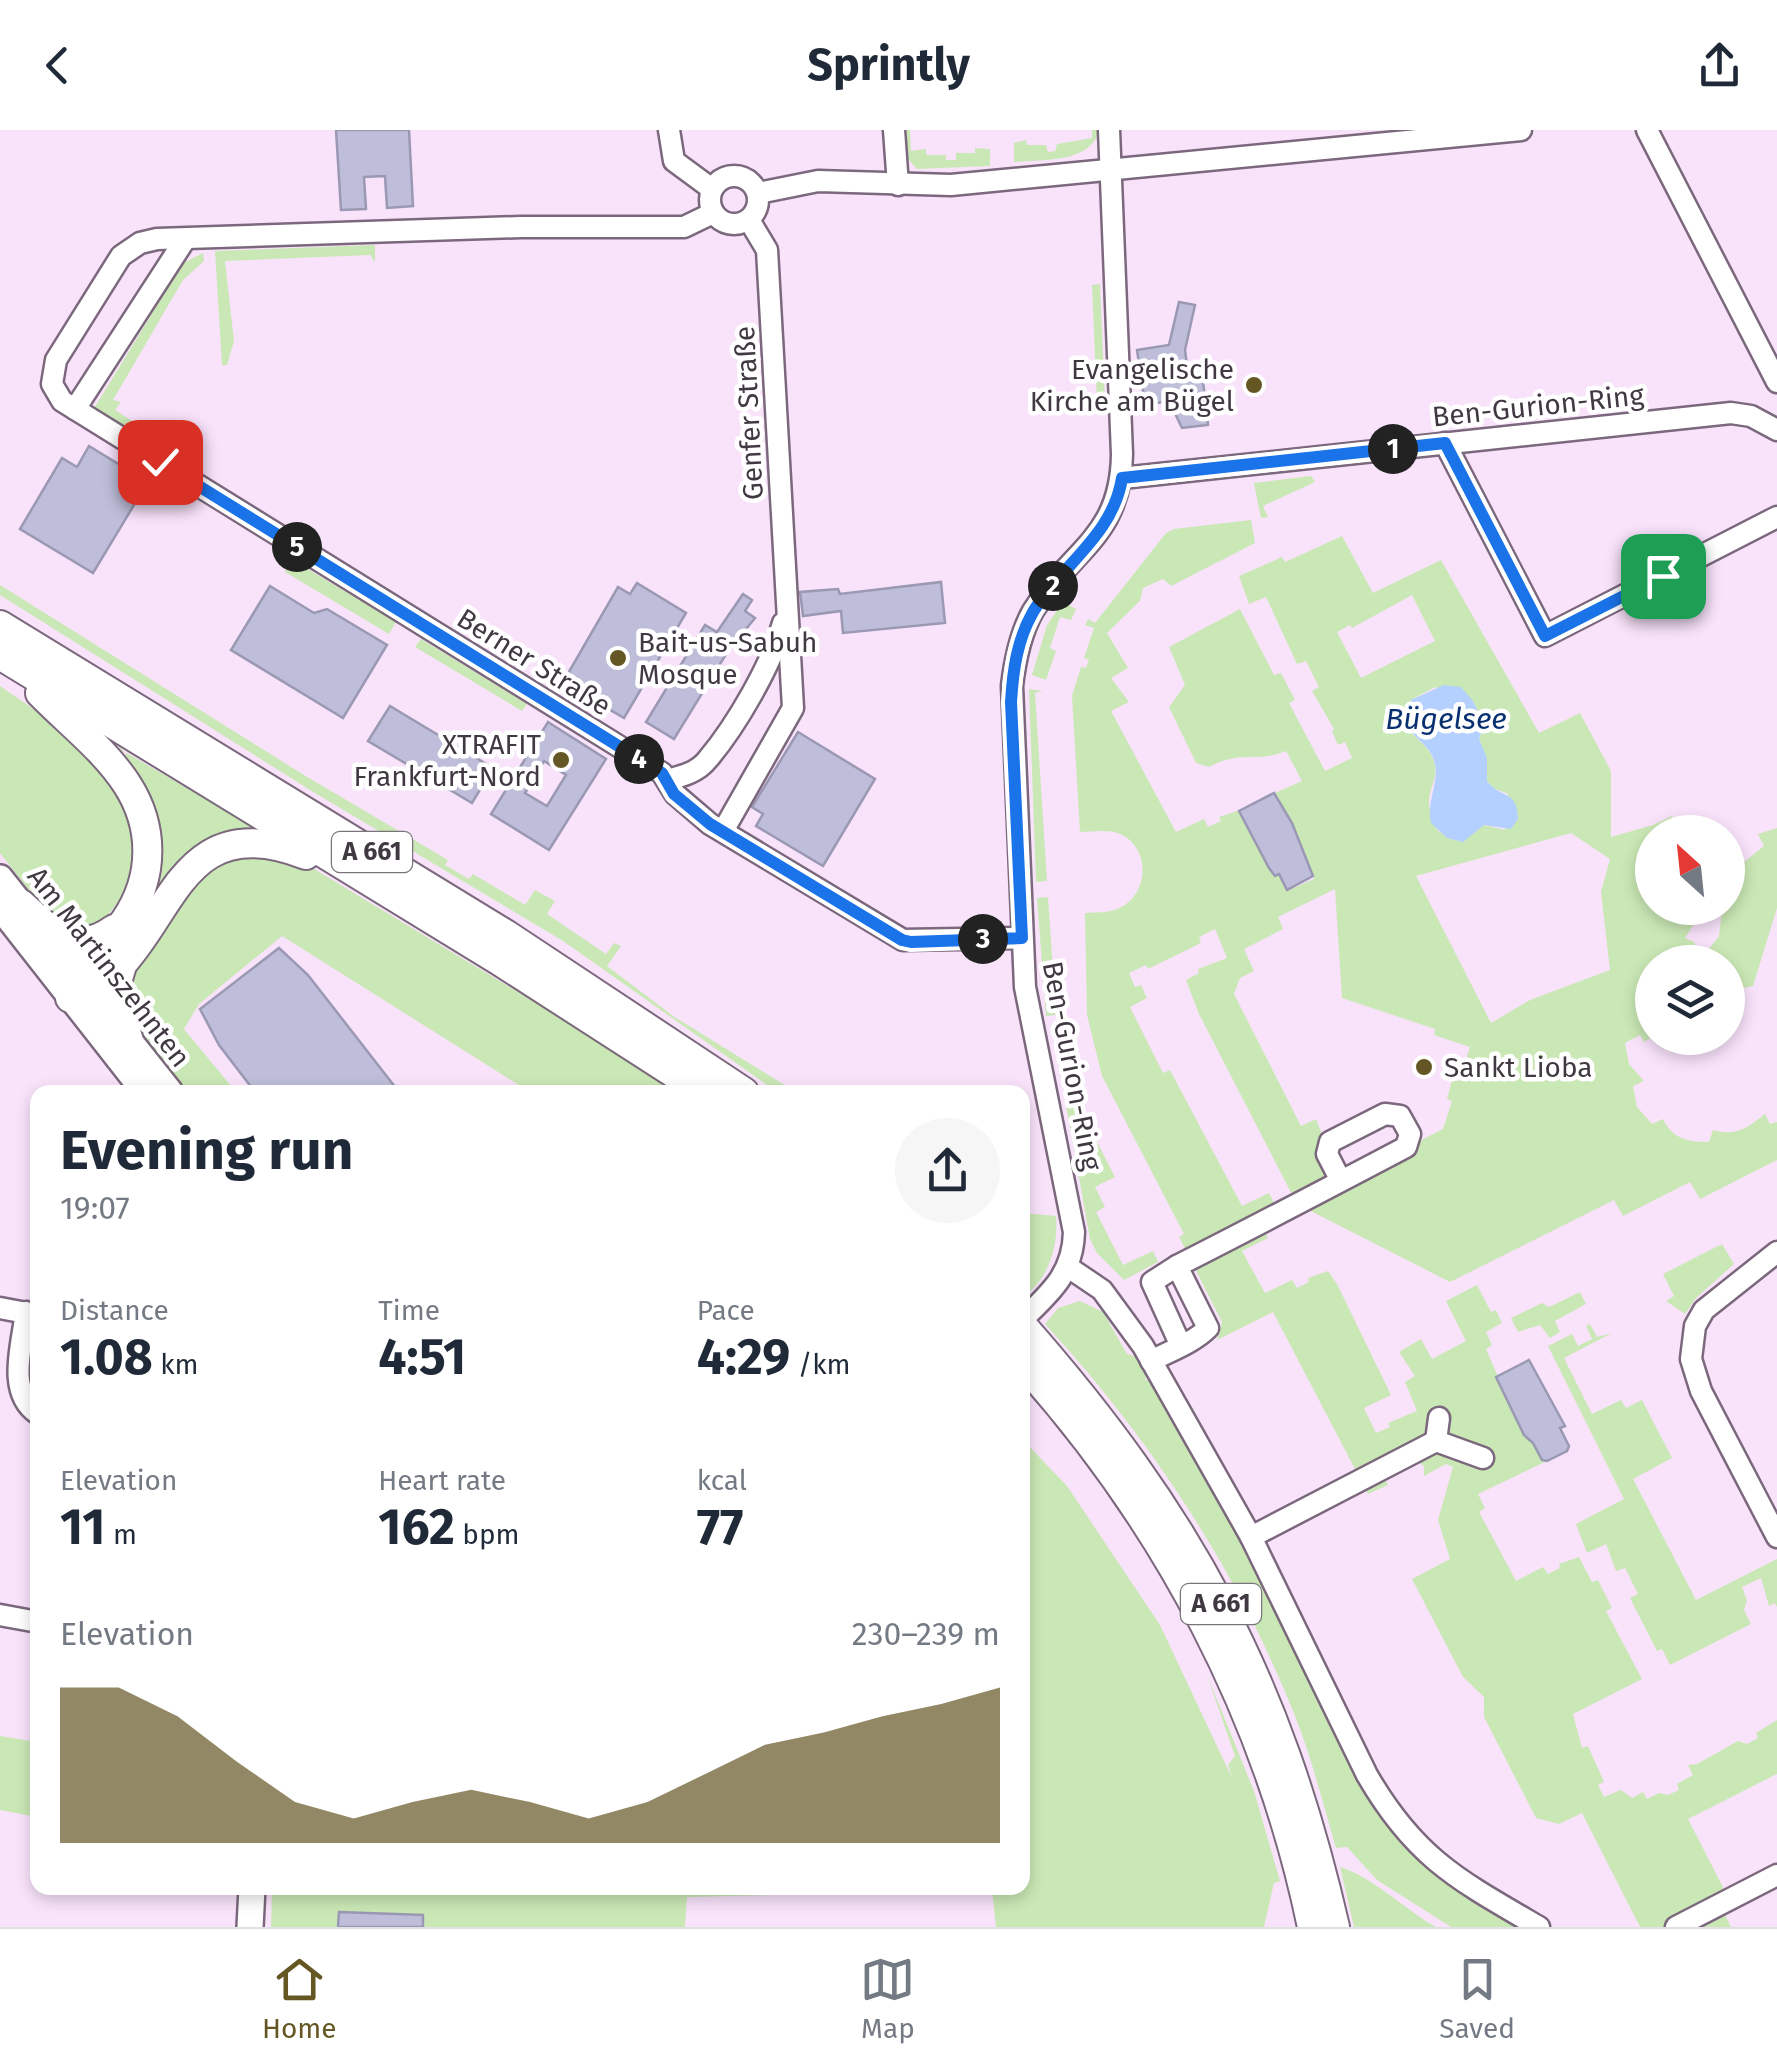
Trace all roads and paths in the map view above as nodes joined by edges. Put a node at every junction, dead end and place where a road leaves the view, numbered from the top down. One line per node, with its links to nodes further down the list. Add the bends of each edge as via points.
1 (669, 130): 9 (street, via 674,161)
2 (894, 130): 8 (street)
3 (1110, 130): 7 (street)
4 (1521, 130): 6 (street)
5 (1647, 130): 14 (street)
6 (1347, 138): 7 (street)
7 (1111, 170): 8 (street); 18 (street, Ben-Gurion-Ring)
8 (898, 185): 10 (street, via 818,181)
9 (712, 189): 10 (street, via 732,176 746,179); 11 (street)
10 (758, 194): 12 (street)
11 (713, 213): 12 (street, via 732,225); 13 (street, via 684,227)
12 (749, 220): 20 (street, Genfer Straße, via 767,250)
13 (184, 240): 15 (street); 15 (street, via 140,243 120,256 56,360 52,384)
14 (1777, 382)
15 (75, 410): 23 (street, Berner Straße)
16 (1777, 430): 17 (street, Ben-Gurion-Ring, via 1731,413)
17 (1445, 443): 18 (street, Ben-Gurion-Ring); 19 (street, via 1545,636)
18 (1122, 478): 29 (street, Ben-Gurion-Ring, via 1098,534 1033,612 1014,666)
19 (1777, 517)
20 (788, 607): 23 (street, Genfer Straße, via 775,654 707,761); 24 (street, Genfer Straße, via 793,708)
21 (0, 626): 36 (highway, A 661, via 522,944)
22 (8, 660): 26 (highway, A 661); 28 (highway, A 661, via 106,754 139,804 148,832 147,861)
23 (668, 780): 24 (street, Berner Straße, via 674,794)
24 (723, 831): 29 (street, Berner Straße, via 902,940)
25 (0, 878): 27 (main road, Am Martinszehnten)
26 (365, 879): 30 (highway, A 661, via 279,845 228,845 190,868); 35 (highway, A 661)
27 (10, 905): 28 (highway, via 76,944 102,938); 31 (main road, Am Martinszehnten)
28 (127, 918): 31 (highway, A 661)
29 (1022, 938): 40 (street, Ben-Gurion-Ring, via 1028,1010 1073,1213)
30 (124, 960): 31 (highway, A 661); 32 (highway, A 661, via 114,992)
31 (78, 987): 32 (main road, Am Martinszehnten); 33 (main road, Am Martinszehnten)
32 (128, 1041): 34 (main road, Am Martinszehnten)
33 (141, 1085)
34 (164, 1085)
35 (692, 1085)
36 (734, 1085)
37 (1341, 1181): 39 (street)
38 (1777, 1252): 54 (street, via 1704,1310 1690,1360)
39 (1178, 1266): 46 (street, via 1152,1282); 46 (street, via 1208,1328)
40 (1068, 1268): 43 (street); 47 (street, via 1102,1290)
41 (0, 1308): 42 (street)
42 (30, 1314)
43 (1030, 1314)
44 (30, 1322): 49 (street, via 18,1369 20,1394)
45 (1030, 1333): 61 (highway, A 661, via 1126,1450 1210,1582 1280,1734)
46 (1180, 1346): 47 (street)
47 (1151, 1361): 53 (street)
48 (1030, 1371): 60 (highway, A 661, via 1143,1516 1215,1642 1272,1782)
49 (30, 1405)
50 (1440, 1418): 51 (street)
51 (1436, 1442): 52 (street); 53 (street)
52 (1483, 1458)
53 (1251, 1537): 62 (street, via 1389,1813 1442,1868)
54 (1777, 1537)
55 (0, 1615): 56 (street)
56 (30, 1621)
57 (1777, 1874): 63 (street)
58 (252, 1895): 59 (main road)
59 (250, 1927)
60 (1312, 1927)
61 (1335, 1927)
62 (1538, 1927)
63 (1676, 1927)

